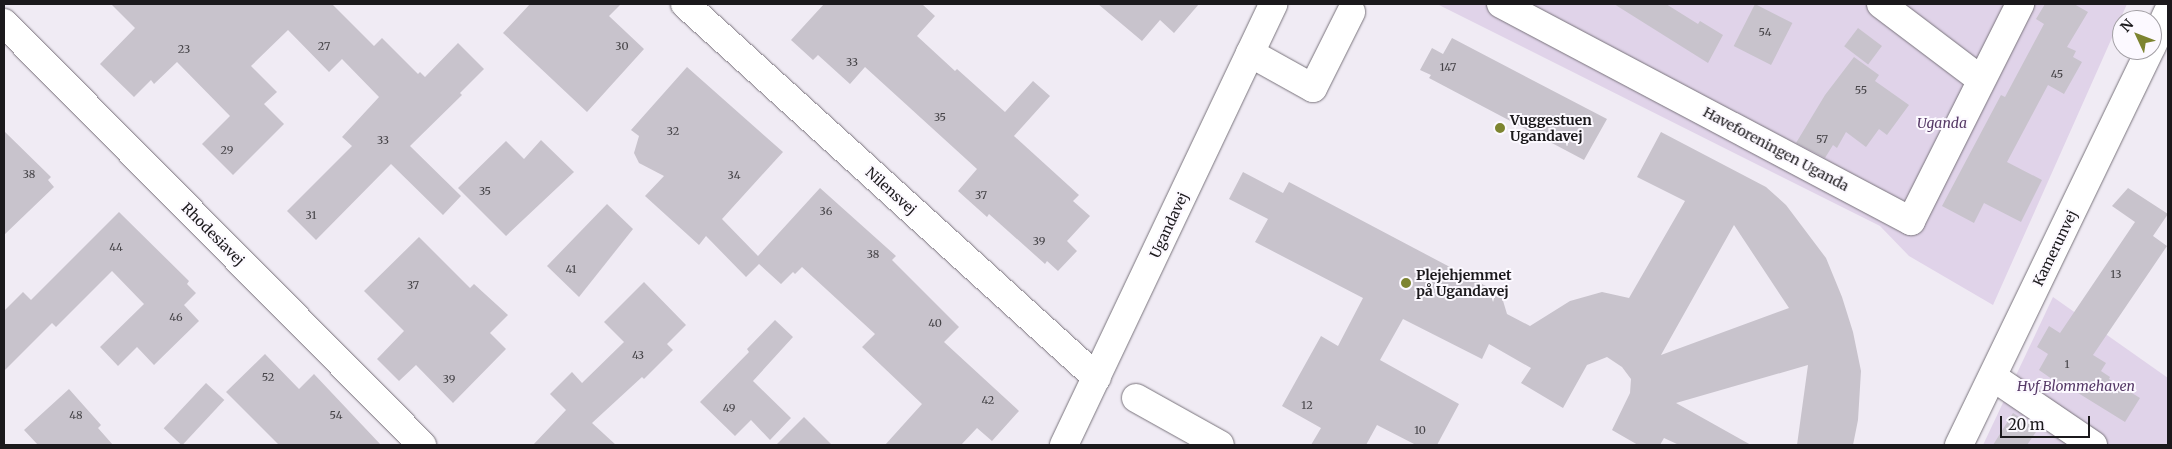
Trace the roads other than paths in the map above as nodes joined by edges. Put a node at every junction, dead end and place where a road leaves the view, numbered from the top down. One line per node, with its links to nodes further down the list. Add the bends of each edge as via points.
1 (685, 4): 14 (street, Nilensvej)
2 (1273, 4): 10 (street, Ugandavej)
3 (1501, 4): 12 (street, Haveforeningen Uganda, via 1911,221)
4 (1881, 4): 12 (street)
5 (2020, 4): 12 (street, Haveforeningen Uganda)
6 (1351, 12): 10 (street, via 1314,88)
7 (2168, 12): 9 (street)
8 (4, 23): 16 (street, Rhodesiavej)
9 (2162, 25)
10 (1250, 53): 14 (street, Ugandavej)
11 (2145, 60): 13 (street, Kamerunvej)
12 (1980, 79)
13 (1993, 377): 19 (street, Kamerunvej); 20 (street)
14 (1097, 378): 17 (street, Ugandavej)
15 (1136, 398): 18 (street)
16 (422, 445)
17 (1064, 445)
18 (1220, 445)
19 (1959, 445)
20 (2093, 445)

